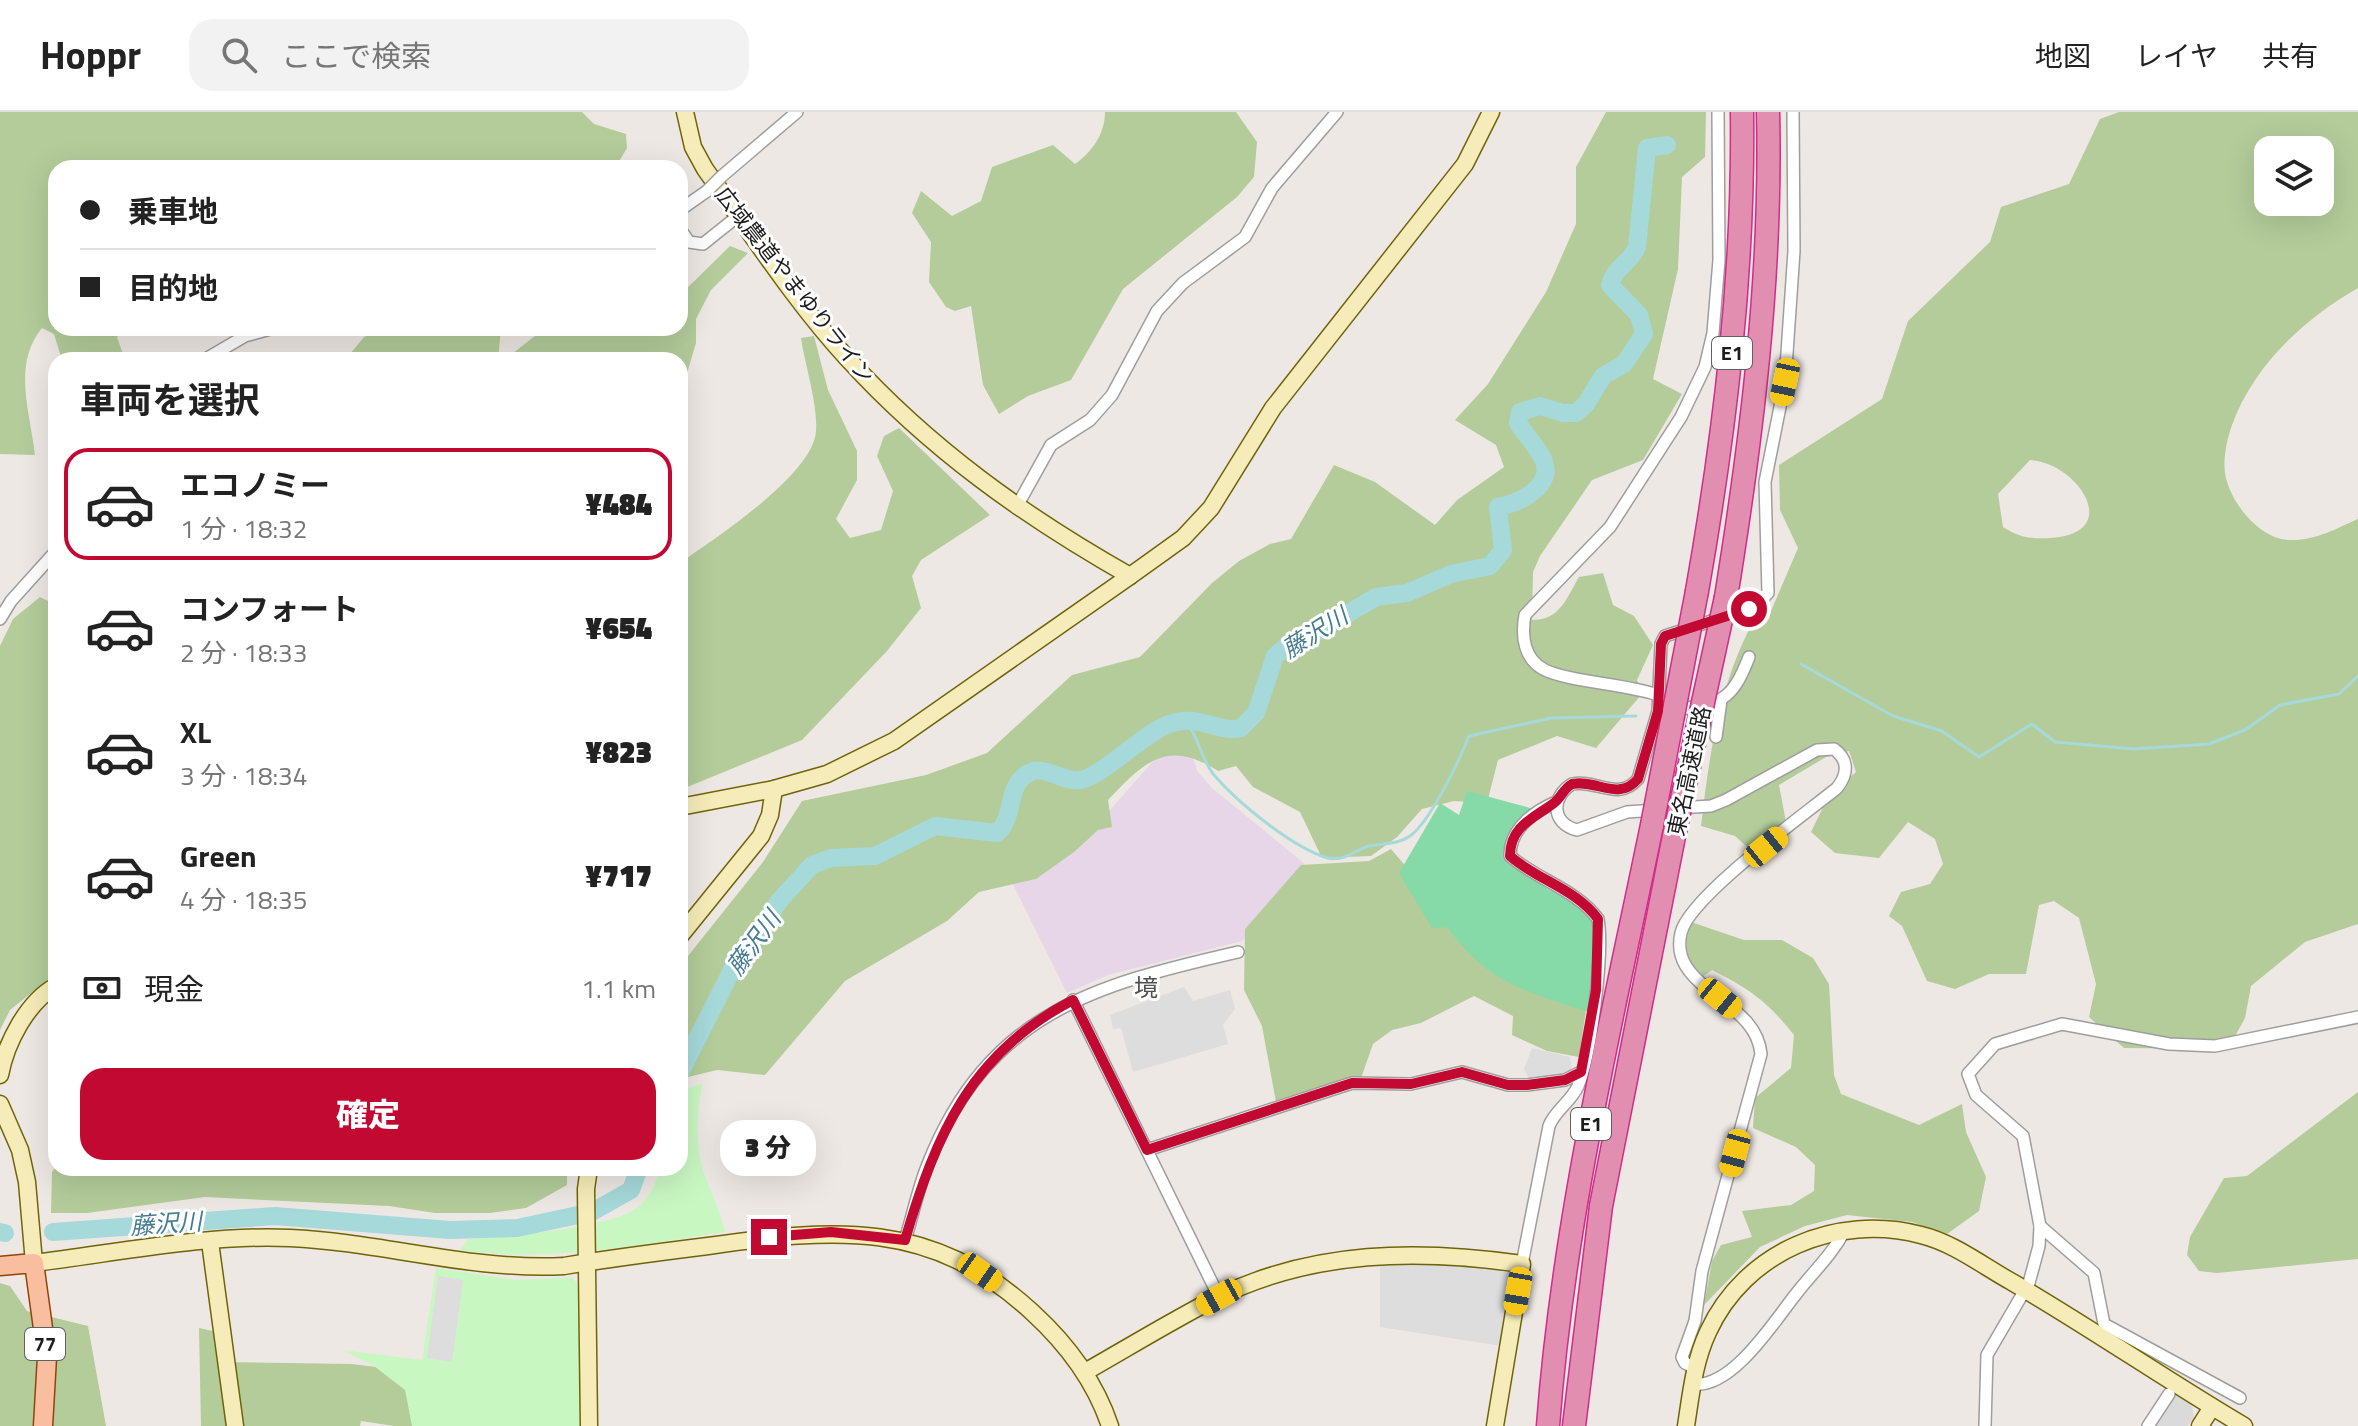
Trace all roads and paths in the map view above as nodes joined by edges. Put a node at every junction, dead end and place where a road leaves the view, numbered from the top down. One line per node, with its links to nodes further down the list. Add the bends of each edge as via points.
1 (685, 112): 10 (street, 広域農道やまゆりライン, via 693,147)
2 (797, 112): 9 (street, bridge)
3 (1337, 112): 14 (street, via 1272,188 1245,237 1183,283 1157,311 1123,380 1090,420 1051,445)
4 (1491, 112): 16 (street, via 1465,164 1273,408 1211,508 1183,538)
5 (1718, 112): 19 (street, via 1719,260 1705,367 1643,480 1593,547 1525,615 1522,630 1528,653 1546,670)
6 (1742, 112): 26 (highway, 東名高速道路 / E1, bridge, via 1737,302 1724,425)
7 (1768, 112): 59 (highway, 東名高速道路 / E1, bridge, via 1761,335 1752,427 1726,597 1601,1206)
8 (1793, 112): 19 (street, via 1794,251 1785,382 1765,482 1768,593 1755,607 1665,636)
9 (688, 204)
10 (738, 216): 11 (street, via 703,244); 14 (street, 広域農道やまゆりライン, via 844,355 878,391)
11 (688, 241)
12 (245, 336): 13 (street)
13 (218, 352)
14 (1016, 508): 16 (street, 広域農道やまゆりライン)
15 (48, 560): 17 (street)
16 (1130, 576): 23 (street, via 894,741 857,762)
17 (0, 619)
18 (1749, 657): 20 (street, via 1737,687)
19 (1658, 695): 21 (street)
20 (1721, 700): 21 (street); 22 (street)
21 (1658, 711): 24 (street, via 1632,786 1617,792 1572,784)
22 (1716, 737)
23 (774, 789): 25 (street); 27 (street, via 761,836)
24 (1556, 802): 26 (street, via 1561,821 1577,830 1627,812); 32 (street, via 1518,830 1510,856 1530,874 1581,898 1598,919 1596,990)
25 (688, 805)
26 (1653, 818): 49 (street, via 1711,806 1825,748 1834,749 1845,761 1837,788 1695,906 1681,933 1684,964 1751,1025 1761,1054 1682,1357); 58 (highway, 東名高速道路 / E1, via 1591,1122 1565,1276)
27 (688, 926)
28 (1238, 952): 30 (street, via 1118,981)
29 (48, 993): 33 (street, via 30,1010 2,1061)
30 (1073, 1000): 35 (street); 39 (street, via 1015,1037 962,1098 927,1166)
31 (2358, 1017): 37 (street, via 2215,1046 2169,1044 2062,1024 1995,1044 1968,1074 1970,1086 2023,1136)
32 (1581, 1072): 35 (street, via 1565,1080 1527,1085 1462,1072 1411,1084 1352,1083); 43 (street, via 1577,1088 1549,1126)
33 (0, 1075)
34 (0, 1104): 42 (street, via 27,1182)
35 (1147, 1150): 46 (street)
36 (588, 1176): 41 (street)
37 (2040, 1226): 45 (street); 47 (street, via 2094,1273)
38 (1845, 1230): 45 (street, via 1885,1228 1923,1235); 49 (street, via 1782,1252 1741,1283 1717,1315); 49 (street, via 1761,1343 1721,1376 1700,1385)
39 (905, 1240): 41 (street, via 831,1232); 48 (street, via 980,1272 1016,1297)
40 (210, 1242): 41 (street, via 293,1238 506,1266 552,1267); 42 (street); 54 (street)
41 (587, 1255): 55 (street)
42 (34, 1263): 44 (main road); 53 (main road, 77, via 47,1357)
43 (1522, 1264): 46 (street, via 1388,1253 1273,1276); 57 (street)
44 (0, 1266)
45 (2025, 1290): 47 (street); 61 (street, via 1987,1355)
46 (1219, 1297): 48 (street)
47 (2101, 1330): 51 (street); 52 (street)
48 (1085, 1372): 56 (street)
49 (1694, 1376): 60 (street)
50 (2162, 1398): 62 (street)
51 (2240, 1398)
52 (2212, 1407): 63 (street); 64 (street)
53 (43, 1426)
54 (235, 1426)
55 (589, 1426)
56 (1110, 1426)
57 (1495, 1426)
58 (1548, 1426)
59 (1574, 1426)
60 (1686, 1426)
61 (1985, 1426)
62 (2148, 1426)
63 (2200, 1426)
64 (2244, 1426)

